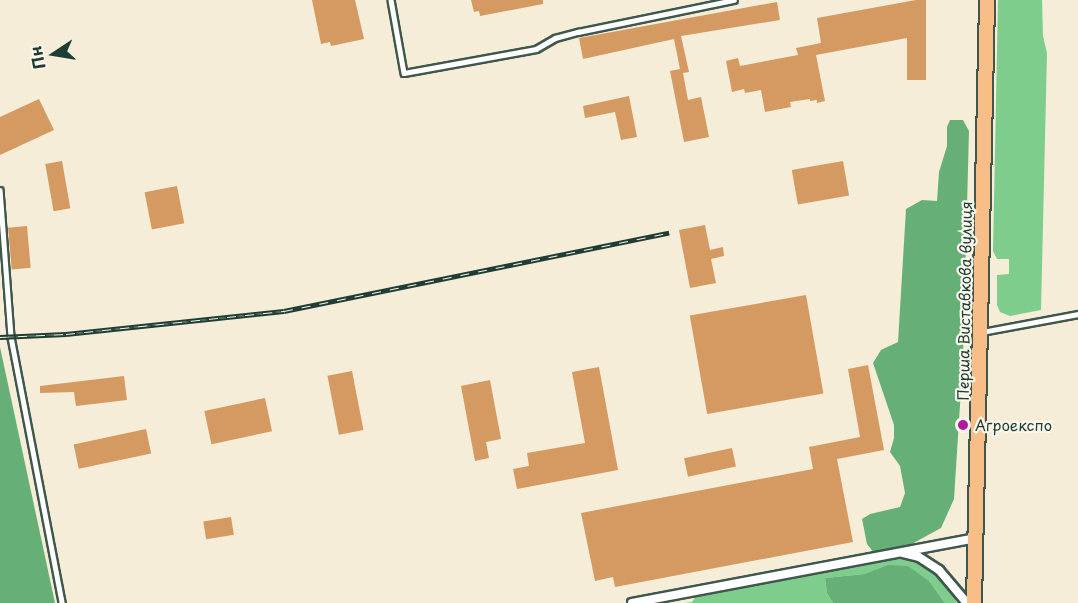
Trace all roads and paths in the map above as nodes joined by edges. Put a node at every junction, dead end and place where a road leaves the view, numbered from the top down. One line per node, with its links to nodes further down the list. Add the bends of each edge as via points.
1 (391, 0): 4 (lane, via 404,73 536,49 567,35)
2 (734, 0): 4 (lane)
3 (987, 0): 7 (main road, Перша Виставкова вулиця)
4 (716, 2)
5 (0, 190): 10 (lane, via 11,337)
6 (1078, 314): 7 (lane)
7 (980, 332): 8 (main road, Перша Виставкова вулиця)
8 (975, 538): 9 (street); 13 (main road, Перша Виставкова вулиця)
9 (900, 552): 11 (street); 12 (street, via 919,557 939,570)
10 (62, 603)
11 (632, 603)
12 (967, 603)
13 (974, 603)

